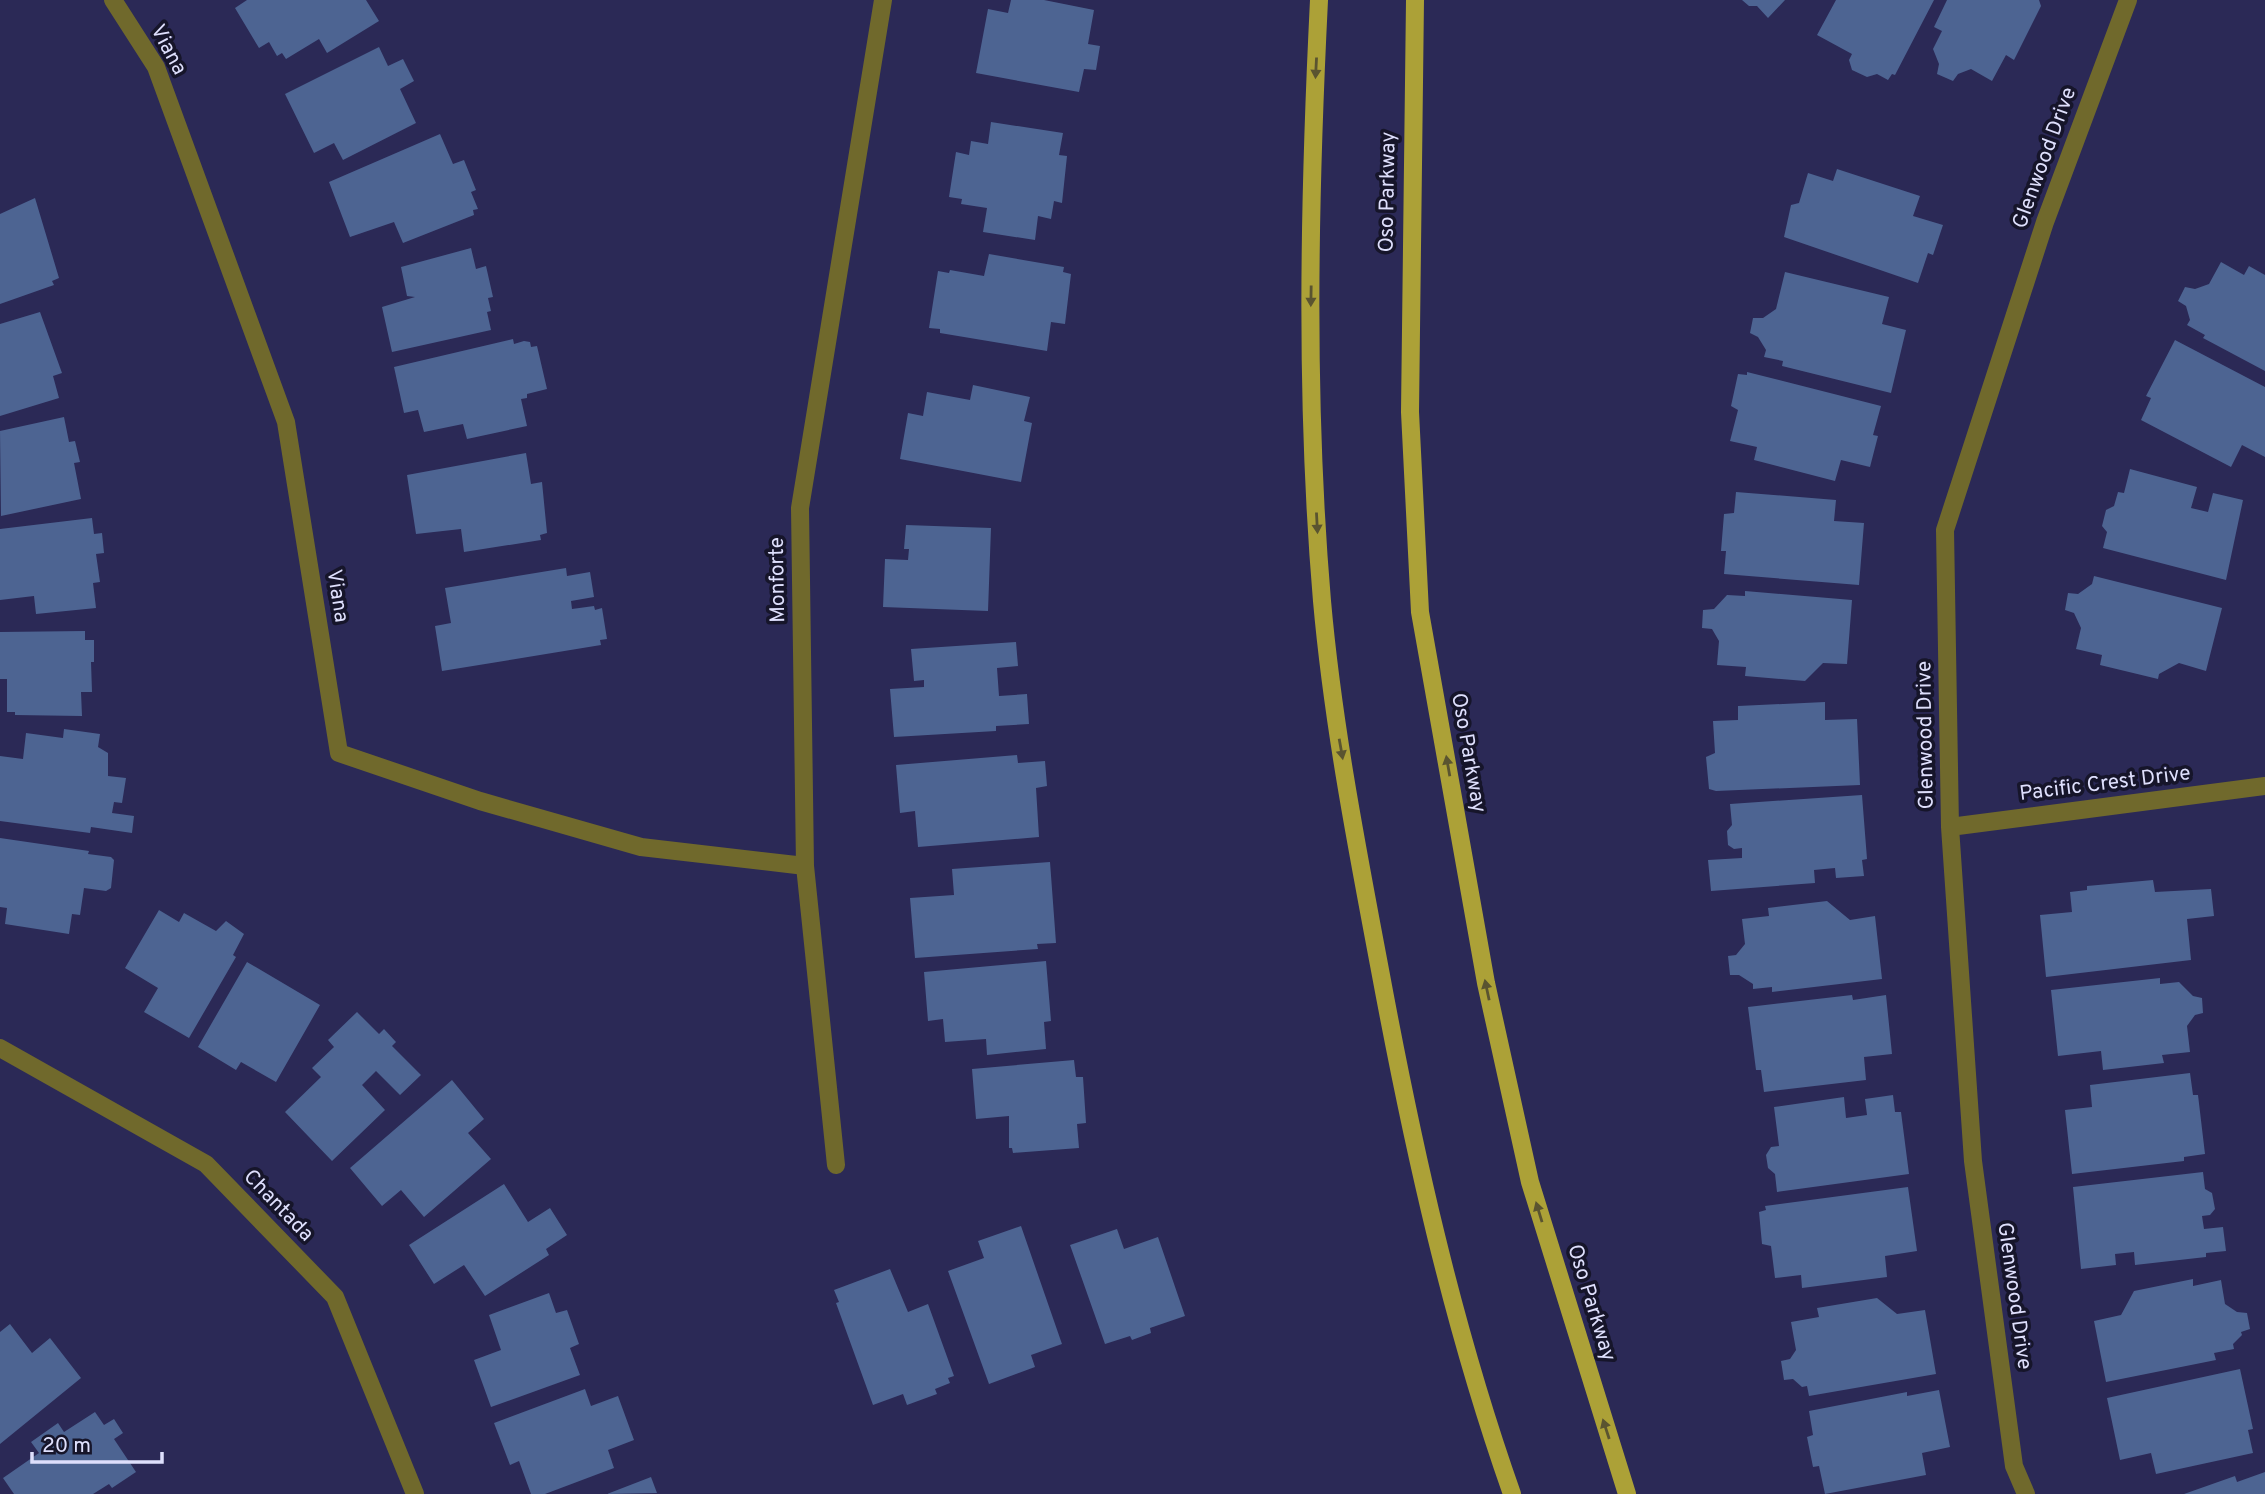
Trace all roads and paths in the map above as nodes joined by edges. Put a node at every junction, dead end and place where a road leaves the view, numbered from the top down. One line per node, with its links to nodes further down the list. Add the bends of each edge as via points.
1 (113, 0): 8 (street, Viana, via 156,67 286,422 339,753 480,802 641,847)
2 (883, 0): 8 (street, Monforte, via 800,508)
3 (1319, 0): 12 (main road, one-way to 12, via 1311,176 1310,384 1318,545 1336,719 1418,1163 1471,1366)
4 (1415, 0): 13 (main road, Oso Parkway, one-way to 4, via 1530,1182 1486,983 1420,612 1410,412)
5 (2129, 0): 7 (street, Glenwood Drive, via 2045,222 1945,530)
6 (2265, 786): 7 (street, Pacific Crest Drive)
7 (1950, 827): 14 (street, Glenwood Drive, via 1973,1161 2014,1466)
8 (805, 866): 10 (street, Monforte)
9 (0, 1048): 11 (street, Chantada, via 206,1164 335,1297)
10 (836, 1165)
11 (415, 1494)
12 (1512, 1494)
13 (1627, 1494)
14 (2026, 1494)

